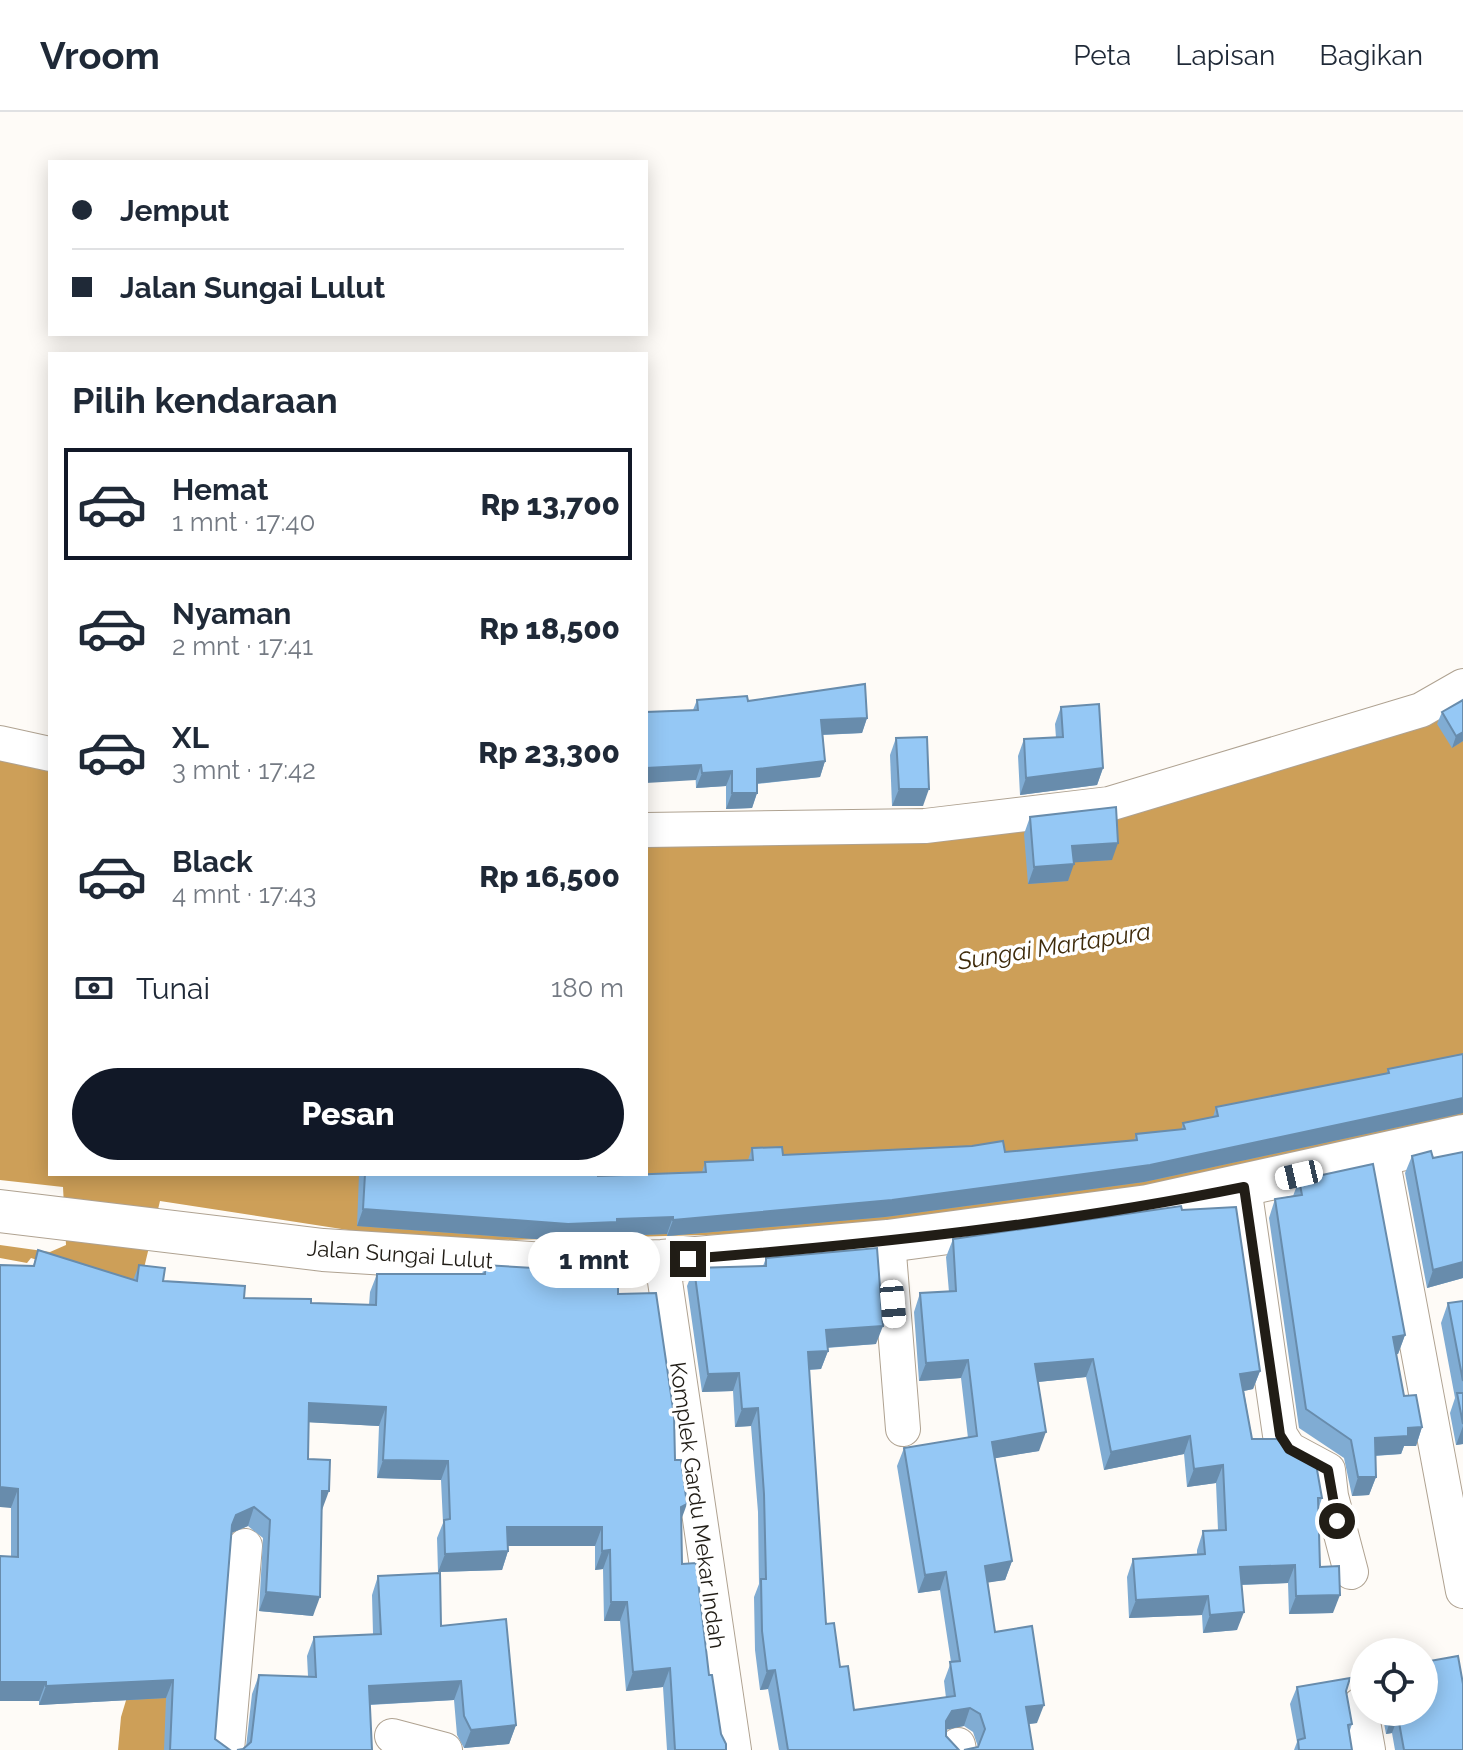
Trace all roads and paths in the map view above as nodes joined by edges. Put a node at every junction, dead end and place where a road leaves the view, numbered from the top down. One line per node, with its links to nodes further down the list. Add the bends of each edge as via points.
1 (1463, 686): 4 (street, via 1421,710 1109,804 925,826)
2 (0, 743): 3 (street)
3 (48, 754)
4 (648, 830)
5 (1463, 1136): 6 (main road, Jalan Sungai Lulut)
6 (1382, 1157): 7 (main road, Jalan Sungai Lulut); 14 (street)
7 (1244, 1187): 9 (main road, Jalan Sungai Lulut, via 1148,1206); 13 (street, via 1280,1435 1289,1449 1328,1470)
8 (7, 1212): 10 (main road, Jalan Sungai Lulut, via 323,1250 562,1265)
9 (888, 1241): 10 (main road, Jalan Sungai Lulut); 11 (street)
10 (662, 1261): 19 (street, Komplek Gardu Mekar Indah)
11 (903, 1429)
12 (245, 1546): 17 (street)
13 (1351, 1572)
14 (1463, 1591)
15 (1364, 1726): 20 (street)
16 (392, 1736): 18 (street)
17 (227, 1750)
18 (445, 1750)
19 (734, 1750)
20 (1368, 1750)

